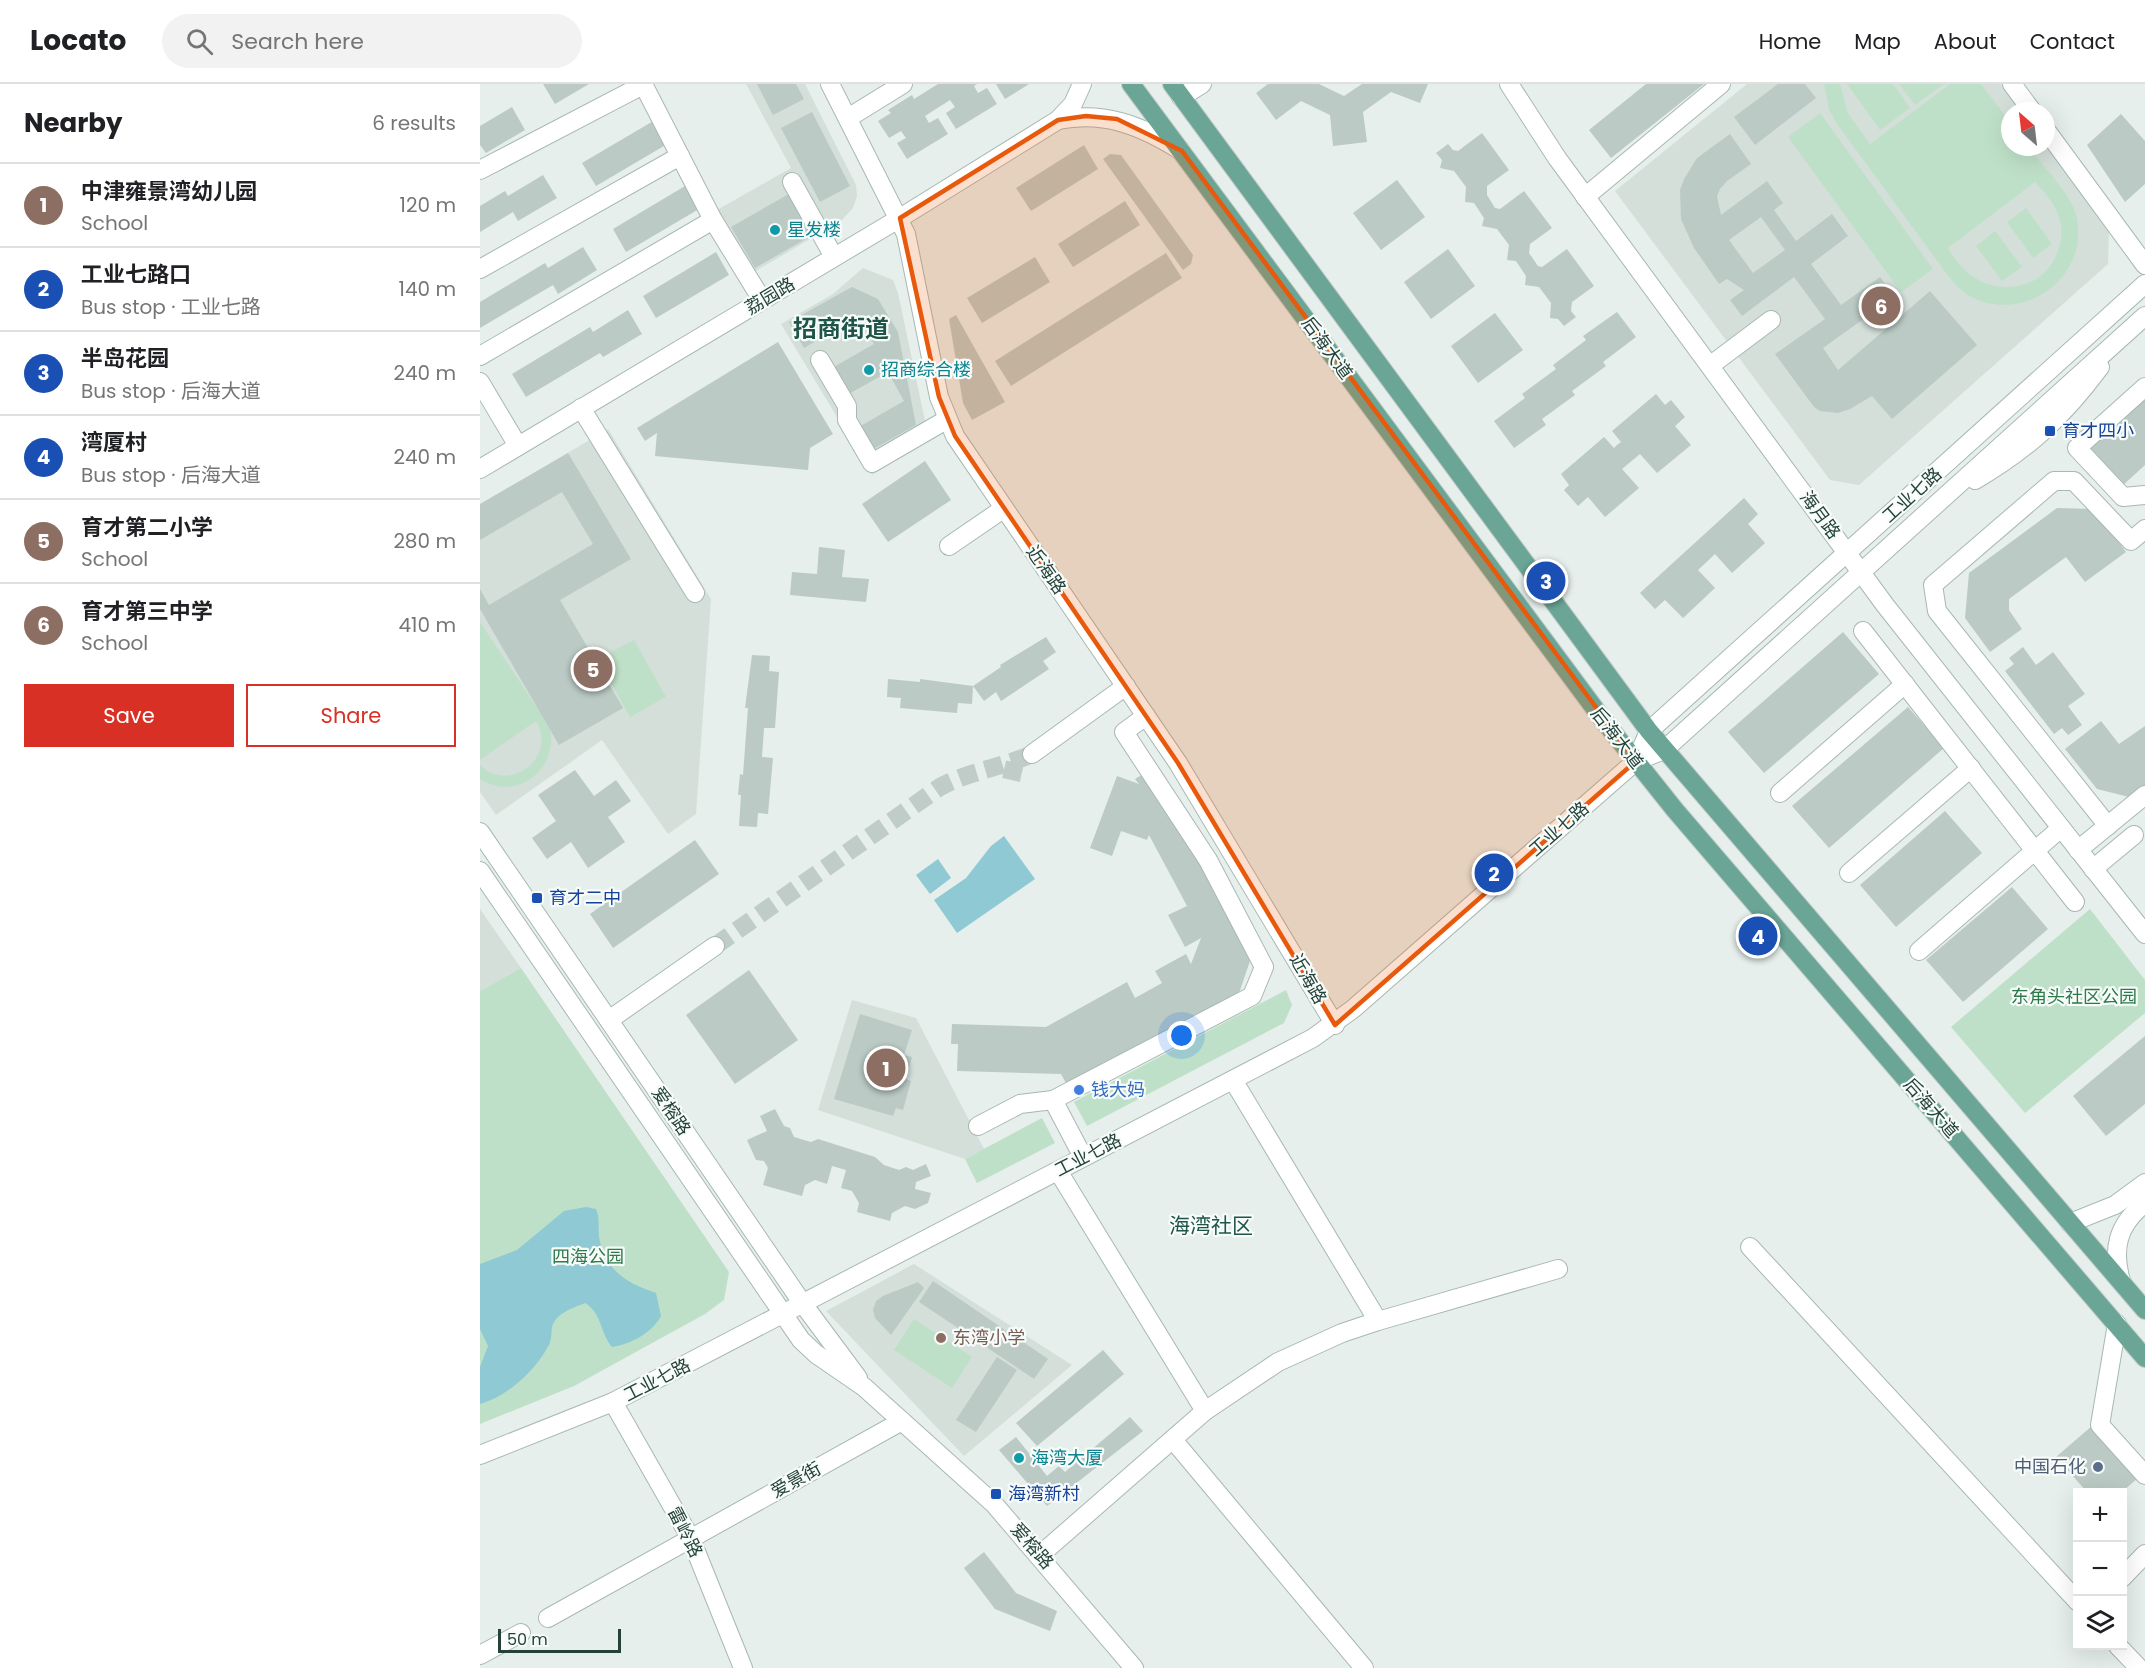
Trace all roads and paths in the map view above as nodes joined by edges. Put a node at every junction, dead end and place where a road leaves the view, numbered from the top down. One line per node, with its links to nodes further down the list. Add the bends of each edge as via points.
1 (643, 84): 16 (street); 17 (street)
2 (830, 84): 12 (street, 近海路)
3 (1082, 84): 13 (street, 荔园路, via 1073,104)
4 (1131, 84): 15 (main road, 后海大道)
5 (1202, 84): 10 (street)
6 (1509, 84): 19 (street, 海月路)
7 (1721, 84): 19 (street)
8 (2012, 84): 11 (street)
9 (895, 86): 12 (street)
10 (1177, 90): 49 (main road, 后海大道)
11 (2025, 102)
12 (848, 118): 20 (street, 近海路)
13 (1058, 120): 15 (street, 荔园路, via 1086,116 1117,119 1157,135); 20 (street, 荔园路)
14 (2055, 142): 23 (street)
15 (1182, 151): 52 (main road, 后海大道)
16 (680, 156): 21 (street); 24 (street)
17 (480, 170)
18 (792, 182): 22 (street)
19 (1585, 197): 31 (street, 海月路)
20 (900, 218): 22 (street, 荔园路); 35 (street, 近海路)
21 (713, 220): 26 (street); 29 (street)
22 (834, 257): 26 (street, 荔园路)
23 (2145, 266)
24 (480, 269)
25 (2145, 285): 42 (street, 工业七路)
26 (762, 300): 34 (street, 荔园路)
27 (2145, 316): 43 (street, 工业七路)
28 (1771, 320): 31 (street)
29 (480, 356)
30 (820, 360): 35 (street, via 847,406 847,420 872,463)
31 (1711, 365): 42 (street, 海月路)
32 (480, 382): 36 (street)
33 (2145, 387): 38 (street, via 2077,448 2123,497)
34 (581, 408): 36 (street, 荔园路); 44 (street)
35 (946, 420): 39 (street, 近海路)
36 (518, 446): 37 (street, 荔园路)
37 (480, 469)
38 (2145, 495)
39 (1003, 509): 41 (street); 47 (street, 近海路)
40 (2145, 529): 56 (street, via 2131,541 2074,481 2054,481 1933,585 1937,611)
41 (949, 546)
42 (1847, 553): 43 (street, 海月路); 49 (street, 工业七路)
43 (1862, 573): 50 (street, 工业七路); 57 (street, 海月路)
44 (695, 593)
45 (1863, 631): 46 (street)
46 (1905, 684): 53 (street); 54 (street)
47 (1126, 686): 48 (street, 近海路); 51 (street)
48 (1146, 716): 72 (street, 近海路, via 1206,807); 74 (street, via 1124,732 1208,860 1264,967 1252,996)
49 (1649, 731): 50 (main road, 后海大道); 52 (street, 工业七路)
50 (1664, 750): 52 (street, 工业七路); 80 (main road, 后海大道)
51 (1032, 754)
52 (1636, 761): 72 (street, 工业七路); 88 (main road, 后海大道)
53 (1971, 768): 61 (street); 64 (street)
54 (1780, 793)
55 (2145, 795): 56 (street)
56 (2108, 826): 60 (street)
57 (2061, 828): 60 (street, 海月路); 61 (street)
58 (480, 832): 65 (street, 爱榕路)
59 (2134, 835): 62 (street)
60 (2078, 850): 62 (street, 海月路)
61 (2035, 851): 66 (street); 70 (street)
62 (2093, 869): 68 (street, 海月路)
63 (480, 871): 67 (street, 爱榕路)
64 (1849, 873)
65 (526, 898): 67 (street); 71 (street, 爱榕路)
66 (2075, 902)
67 (507, 910): 86 (street, 爱榕路)
68 (2145, 934)
69 (714, 946): 71 (street)
70 (1918, 951)
71 (609, 1020): 84 (street, 爱榕路)
72 (1335, 1025): 73 (street, 工业七路)
73 (1233, 1080): 76 (street, 工业七路); 87 (street)
74 (1053, 1100): 75 (street, via 1020,1104); 76 (street)
75 (978, 1126)
76 (1083, 1157): 77 (street, 工业七路)
77 (1058, 1171): 84 (street, 工业七路); 92 (street)
78 (2145, 1183): 80 (street, via 2115,1205)
79 (2145, 1203): 83 (street, via 2119,1234 2116,1263)
80 (2070, 1223): 83 (main road, 后海大道)
81 (1750, 1247): 101 (street)
82 (1558, 1269): 87 (street)
83 (2121, 1281): 85 (main road, 后海大道)
84 (803, 1305): 86 (street, 工业七路); 90 (street, 爱榕路)
85 (2145, 1310)
86 (783, 1316): 90 (street, 爱榕路, via 816,1354); 91 (street, 工业七路)
87 (1378, 1321): 92 (street, via 1278,1362)
88 (2117, 1324): 89 (main road, 后海大道); 96 (street, via 2100,1425)
89 (2145, 1358)
90 (864, 1387): 93 (street, 爱榕路)
91 (613, 1402): 95 (street, 工业七路); 97 (street, 雷岭路)
92 (1205, 1411): 94 (street)
93 (902, 1421): 97 (street, 爱景街); 99 (street, 爱榕路, via 994,1504)
94 (1174, 1441): 99 (street); 108 (street)
95 (480, 1455)
96 (2145, 1475)
97 (691, 1539): 102 (street, 爱景街); 106 (street, 雷岭路)
98 (2145, 1554): 100 (street)
99 (1040, 1555): 107 (street, 爱榕路)
100 (2127, 1573)
101 (2073, 1597)
102 (548, 1618)
103 (521, 1633): 105 (street)
104 (2122, 1650): 109 (street)
105 (480, 1655)
106 (743, 1668)
107 (1134, 1668)
108 (1364, 1668)
109 (2139, 1668)

